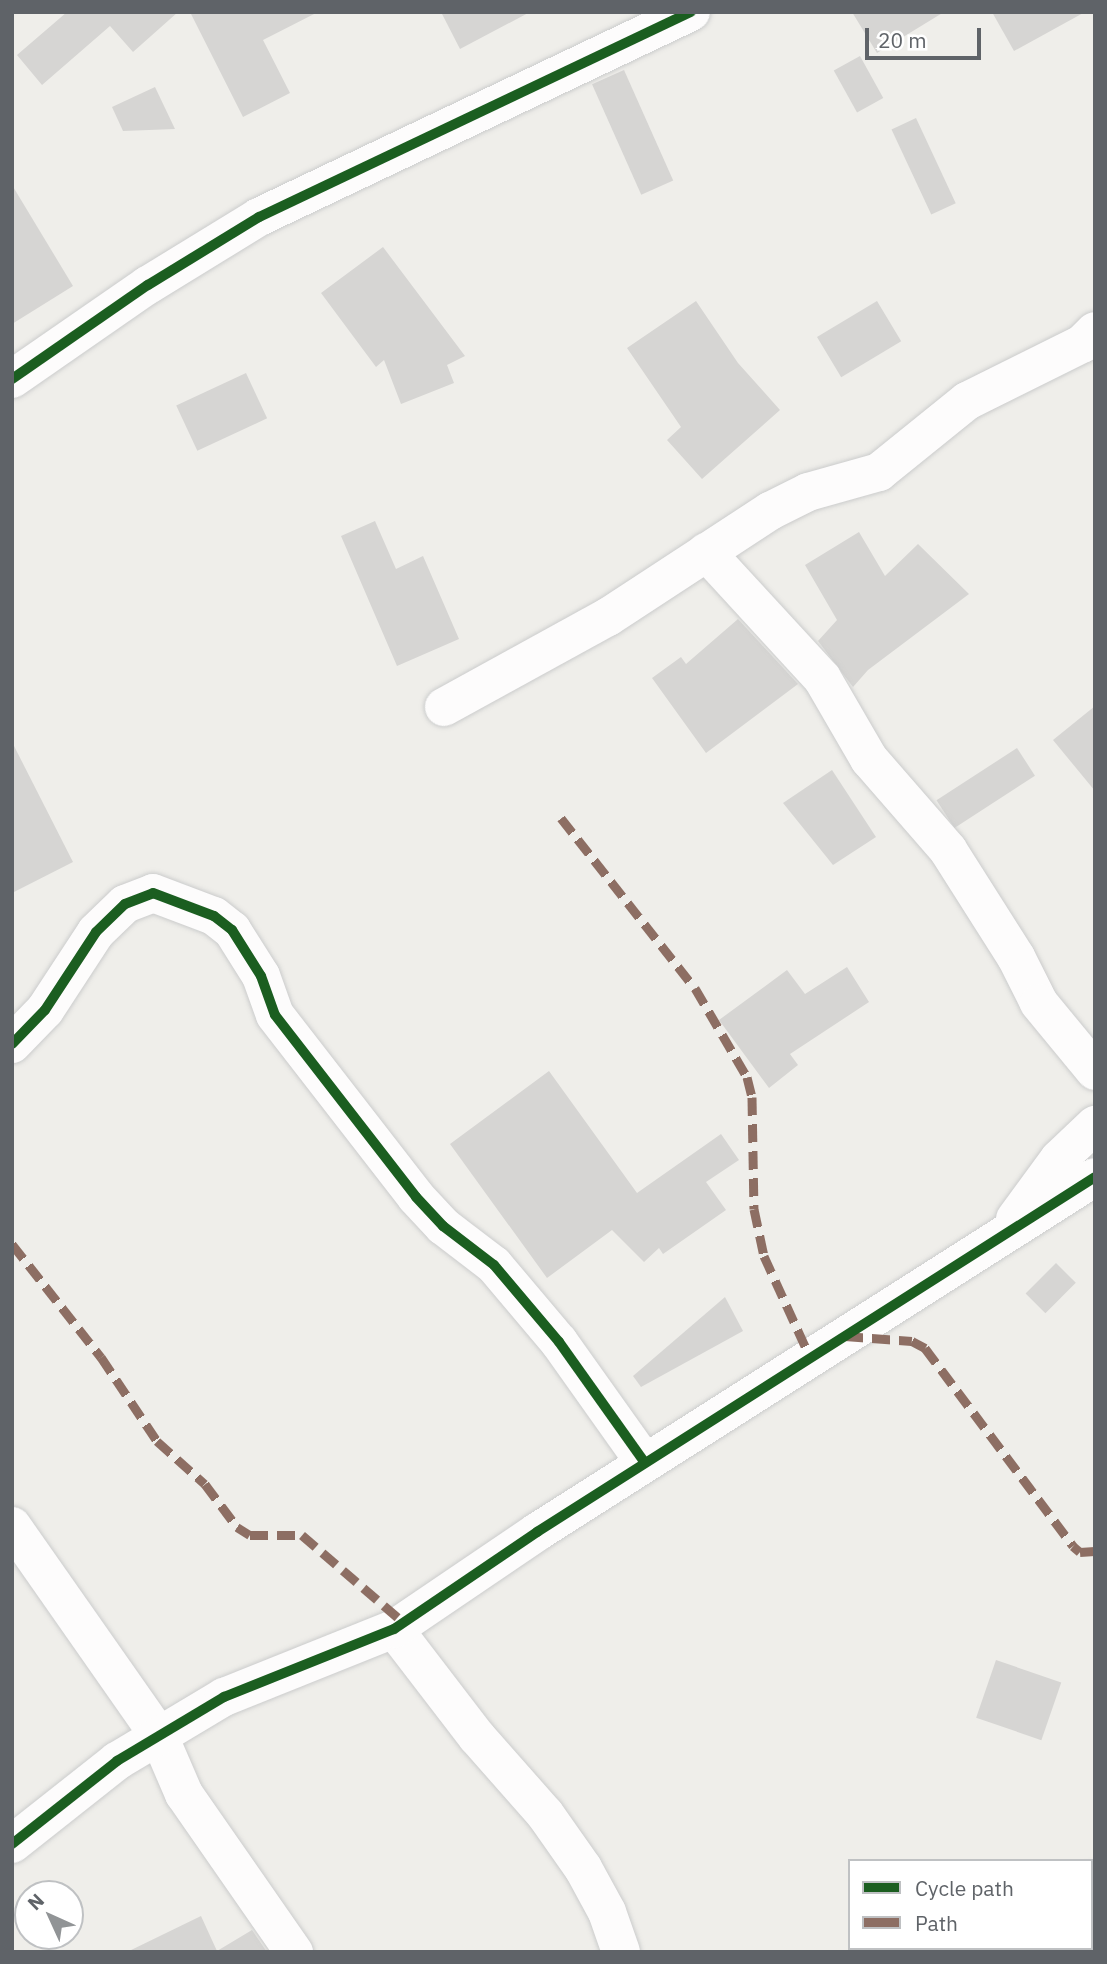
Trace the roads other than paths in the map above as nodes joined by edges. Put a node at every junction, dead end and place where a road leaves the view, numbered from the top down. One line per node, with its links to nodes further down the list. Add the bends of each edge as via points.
1 (691, 12): 3 (street, via 259,217 148,285)
2 (1095, 331): 4 (street, via 1082,345 968,401 880,471 808,492)
3 (12, 379)
4 (706, 552): 5 (street, via 608,617); 7 (street, via 822,678 869,759 948,850 1016,957 1039,1003)
5 (444, 707)
6 (12, 1044): 11 (street, via 45,1010 96,932 125,904 153,893 215,916 232,930 261,976 275,1015 416,1197 443,1226 494,1265 559,1342)
7 (1095, 1071)
8 (1095, 1125): 10 (street, via 1059,1159)
9 (1095, 1177): 10 (street)
10 (1003, 1236): 11 (street)
11 (645, 1463): 13 (street)
12 (12, 1526): 14 (street)
13 (394, 1629): 14 (street, via 224,1697); 17 (street, via 477,1737 553,1825 607,1912)
14 (159, 1736): 15 (street, via 117,1761); 16 (street, via 184,1794)
15 (12, 1844)
16 (294, 1952)
17 (621, 1952)

